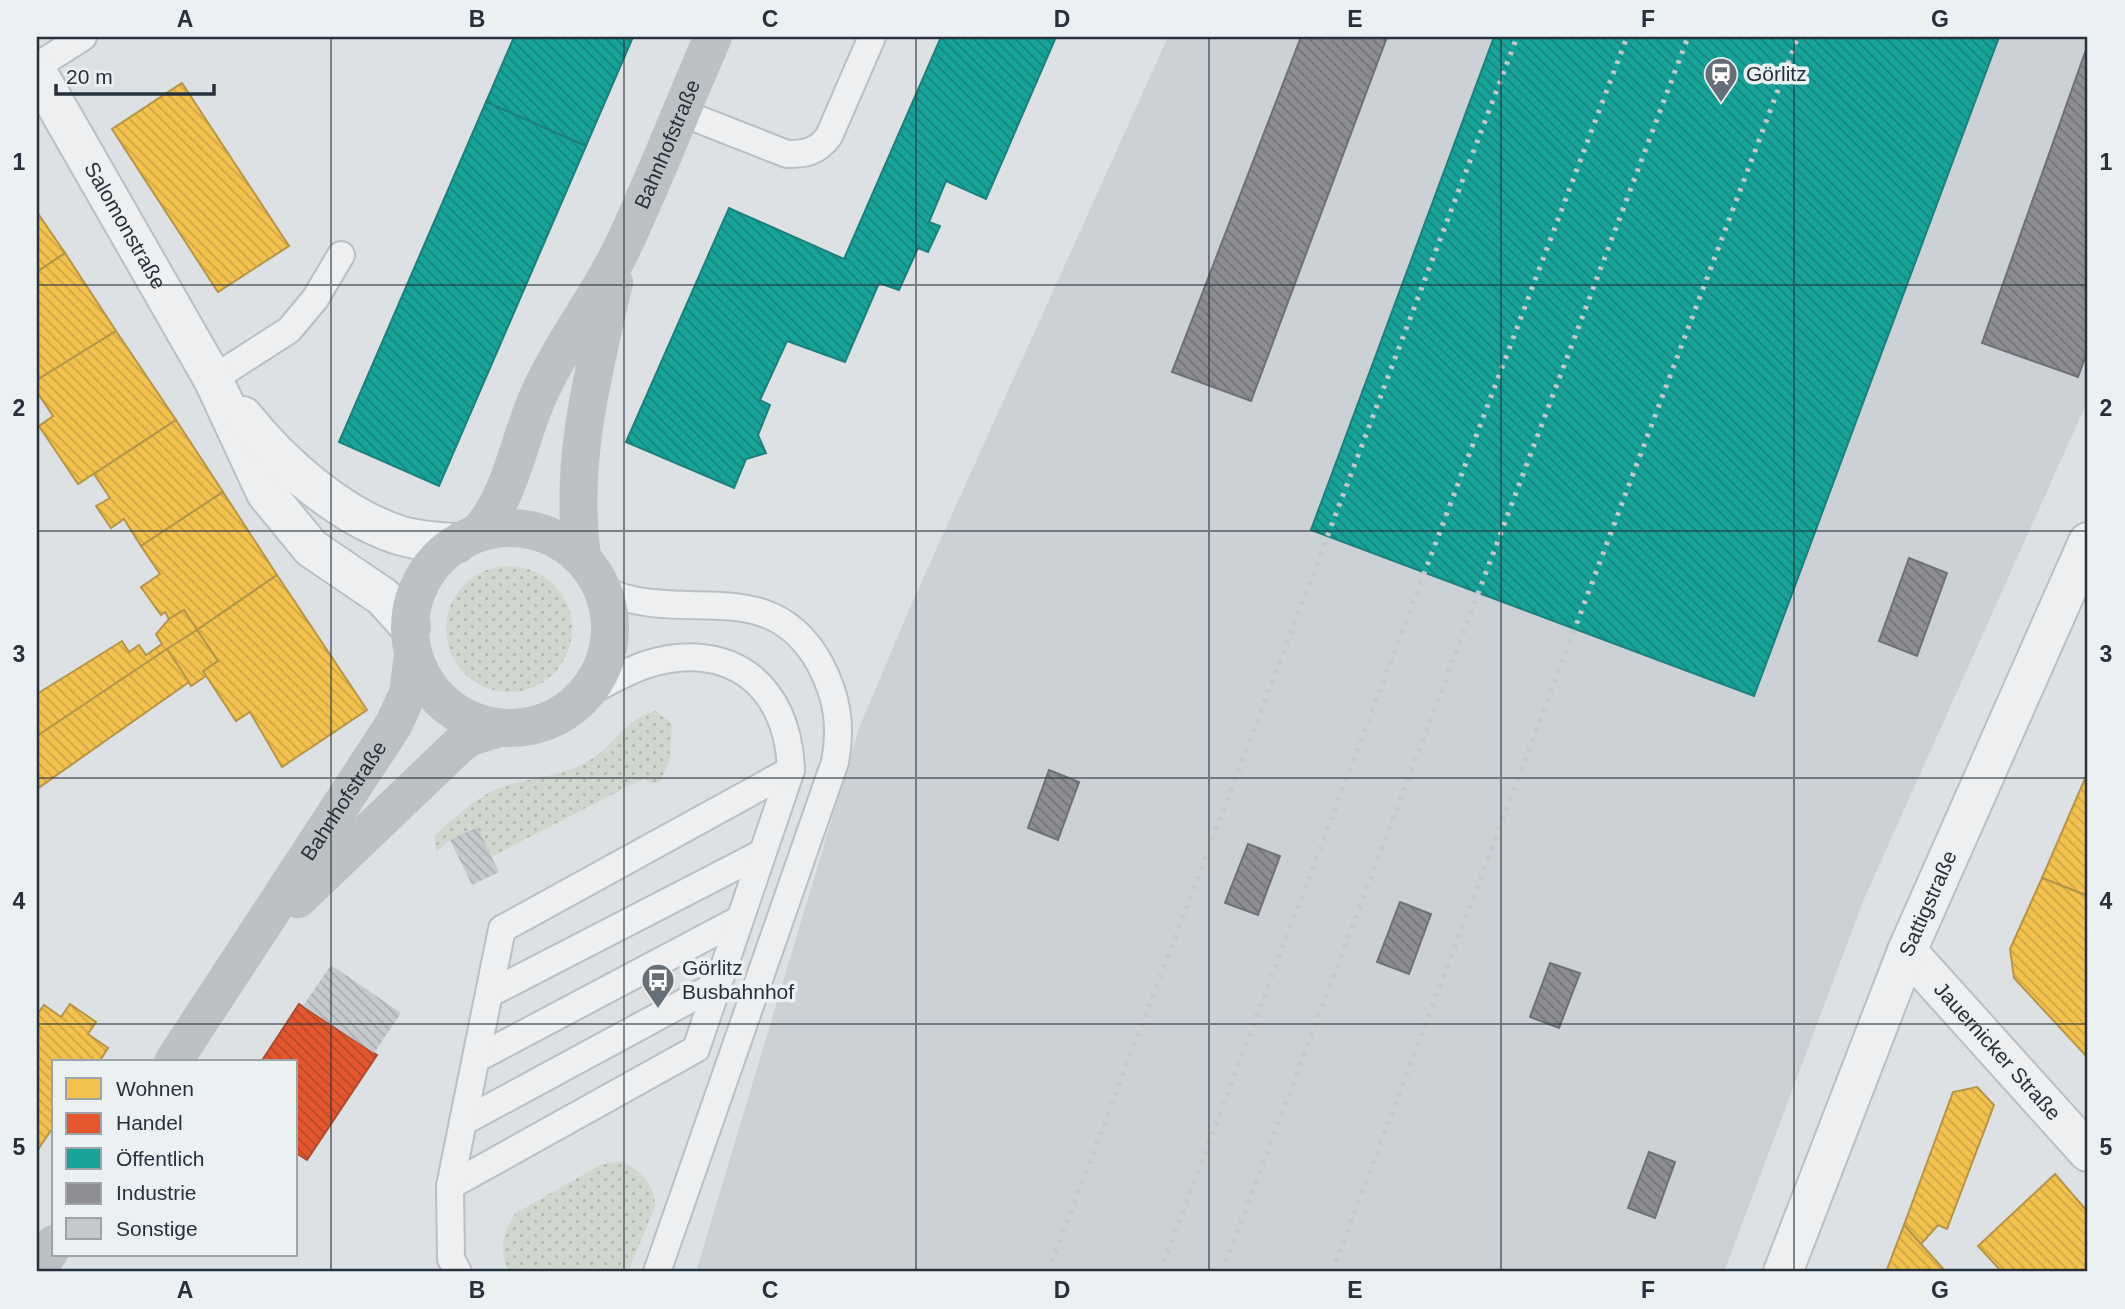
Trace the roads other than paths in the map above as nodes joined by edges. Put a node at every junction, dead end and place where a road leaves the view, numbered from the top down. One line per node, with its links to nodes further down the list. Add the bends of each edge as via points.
1 (83, 37): 4 (lane)
2 (713, 37): 6 (main road, Bahnhofstraße)
3 (872, 37): 6 (lane, via 820,148 787,154)
4 (37, 66)
5 (37, 72): 9 (street, Salomonstraße)
6 (680, 112): 7 (main road, Bahnhofstraße)
7 (621, 250): 10 (main road, Bahnhofstraße, via 549,372 504,493); 12 (main road, Bahnhofstraße, via 581,439 577,486)
8 (341, 255): 9 (lane, via 315,299 289,330)
9 (214, 379): 10 (street, Salomonstraße, via 269,448 325,495 401,536 422,541); 14 (street, Salomonstraße, via 246,454 281,514 311,548 383,597)
10 (467, 538): 12 (main road, Bahnhofstraße, via 500,527 535,530 565,543); 14 (main road, Bahnhofstraße, via 437,558 422,579 413,602)
11 (2088, 542): 21 (street, Sattigstraße)
12 (582, 557): 13 (main road, Bahnhofstraße)
13 (603, 590): 15 (main road, Bahnhofstraße, via 610,622 607,655); 32 (lane, via 659,606 746,607 773,615 809,647 830,682 839,715 835,762)
14 (412, 641): 16 (main road, Bahnhofstraße, via 423,678 447,706 467,719); 20 (main road, Bahnhofstraße, via 408,693 394,724)
15 (587, 693): 16 (main road, Bahnhofstraße, via 548,721); 17 (lane, via 649,664 699,659 736,665 761,683 779,711)
16 (499, 728): 20 (main road, Bahnhofstraße, via 458,746)
17 (791, 770): 18 (lane); 23 (lane, via 502,929)
18 (762, 853): 19 (lane); 23 (lane)
19 (740, 919): 22 (lane); 24 (lane)
20 (252, 940): 25 (main road, Bahnhofstraße)
21 (1907, 951): 27 (street, Jauernicker Straße); 33 (street, Sattigstraße)
22 (718, 984): 26 (lane); 28 (lane, via 696,1049)
23 (489, 994): 24 (lane)
24 (476, 1059): 26 (lane)
25 (174, 1060)
26 (463, 1122): 28 (lane)
27 (2088, 1152)
28 (450, 1186): 31 (lane, via 450,1259)
29 (52, 1247): 30 (main road)
30 (37, 1271)
31 (458, 1272)
32 (657, 1272)
33 (1783, 1272)

